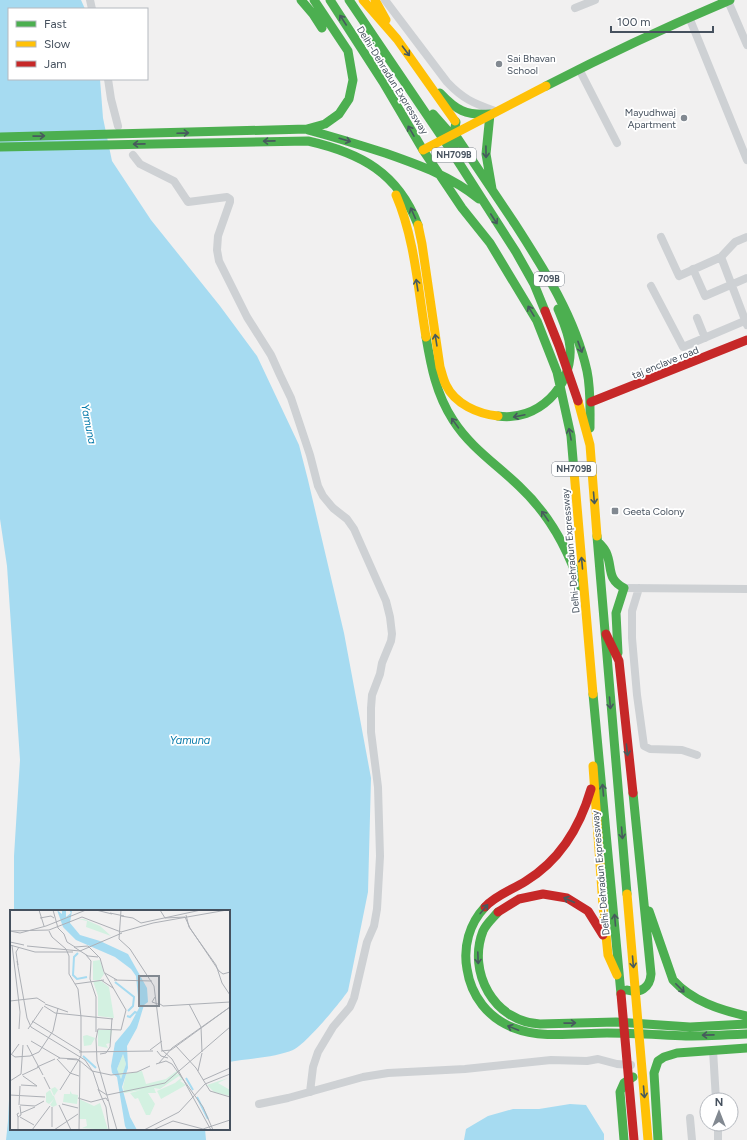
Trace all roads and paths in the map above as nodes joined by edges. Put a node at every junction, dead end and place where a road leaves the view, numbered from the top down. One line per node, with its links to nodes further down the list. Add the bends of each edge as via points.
1 (301, 0): 16 (main road)
2 (314, 0): 16 (main road, via 348,51)
3 (330, 0): 19 (main road, Delhi-Dehradun Expressway / NH709B, one-way to 3)
4 (349, 0): 17 (main road, Delhi-Dehradun Expressway / NH709B)
5 (363, 0): 12 (main road, 709B)
6 (375, 0): 12 (main road)
7 (385, 0): 20 (street, via 446,82 467,100)
8 (595, 0): 10 (street)
9 (729, 0): 11 (main road); 13 (street)
10 (575, 8)
11 (689, 17): 14 (main road); 30 (street)
12 (397, 39): 15 (main road, 709B, one-way to 15)
13 (747, 45)
14 (579, 69): 20 (main road); 26 (street)
15 (422, 72): 20 (main road, via 459,110 479,116); 24 (main road, 709B, via 456,122)
16 (353, 74): 23 (main road, via 352,93 343,110 330,121)
17 (402, 77): 32 (main road, one-way to 32, via 448,131 533,262 557,306 569,339 570,360 560,388 536,411 505,418 482,413 468,406 446,385 440,367 418,225 402,193); 34 (main road, Delhi-Dehradun Expressway / NH709B)
18 (108, 80): 21 (street)
19 (383, 82): 22 (main road, via 404,102); 28 (main road, Delhi-Dehradun Expressway / NH709B, one-way to 19)
20 (493, 113): 24 (main road); 33 (main road, one-way to 33, via 487,135 486,154)
21 (118, 126)
22 (420, 126)
23 (307, 129): 25 (main road, one-way to 23); 34 (main road, one-way to 34, via 441,173 464,187)
24 (454, 133): 28 (main road); 33 (main road, 709B)
25 (0, 137)
26 (617, 143)
27 (0, 147): 32 (main road, one-way to 27, via 341,149 308,140)
28 (422, 150): 37 (main road, Delhi-Dehradun Expressway / NH709B)
29 (133, 155): 67 (street, via 140,164 174,181 188,202 227,197 230,199 218,236 219,261 247,317 271,355 291,398 318,486 326,501 347,519 354,529 386,601 390,617 391,642 372,695 371,708 371,732 378,787 380,856 377,909 354,998 350,1008 333,1027 318,1052)
30 (747, 160)
31 (448, 170): 37 (main road)
32 (380, 171): 53 (main road, one-way to 32, via 578,578 546,516 526,492 473,445 454,422 443,403 431,369 407,225 398,199)
33 (492, 190): 47 (main road, 709B, one-way to 47, via 535,255 566,310 582,352)
34 (486, 206): 48 (main road, Delhi-Dehradun Expressway / NH709B, one-way to 48, via 534,284 559,346)
35 (661, 237): 39 (street, via 679,276)
36 (747, 237): 38 (street, via 735,242)
37 (490, 243): 53 (main road, Delhi-Dehradun Expressway / NH709B, one-way to 37, via 571,436 556,372 537,321)
38 (720, 257): 39 (street); 41 (street)
39 (693, 269): 41 (street, via 705,296)
40 (747, 278): 41 (street)
41 (731, 285): 44 (street)
42 (651, 286): 45 (street, via 682,347)
43 (697, 318): 45 (street)
44 (746, 322): 45 (street)
45 (705, 338)
46 (747, 340): 47 (main road, taj enclave road)
47 (591, 402): 48 (main road, 709B)
48 (590, 445): 49 (main road, Delhi-Dehradun Expressway / NH709B, one-way to 49)
49 (598, 542): 50 (main road, via 607,553 612,578); 55 (main road, Delhi-Dehradun Expressway / NH709B)
50 (624, 588): 51 (street); 56 (main road, via 616,618)
51 (639, 588): 52 (street); 57 (street, via 632,611 632,638 644,746 648,749 682,750)
52 (747, 589)
53 (587, 615): 54 (main road, Delhi-Dehradun Expressway / NH709B)
54 (588, 625): 58 (main road, via 585,667); 66 (main road, Delhi-Dehradun Expressway / NH709B, one-way to 54)
55 (605, 631): 56 (main road); 73 (main road, Delhi-Dehradun Expressway, one-way to 73)
56 (619, 661): 59 (main road, one-way to 59)
57 (697, 755)
58 (594, 780): 59 (main road, via 608,955 622,986 634,992 644,989 651,977); 62 (main road, one-way to 58, via 687,1036 533,1033 508,1026 488,1012 477,999 466,967 466,951 472,926 481,912 499,895 550,863 565,846 587,807)
59 (641, 887): 60 (main road, one-way to 60, via 660,945 676,983 693,997 732,1013)
60 (747, 1016)
61 (747, 1024): 66 (main road, one-way to 61, via 619,1037 613,978 605,940 594,919 577,904 563,897 548,894 532,894 517,898 497,911 483,930 478,945 479,970 488,993 518,1019 533,1023 607,1022 690,1027)
62 (747, 1034)
63 (747, 1048): 64 (main road)
64 (713, 1050): 65 (main road, via 667,1055 657,1061); 68 (street)
65 (654, 1069): 67 (street, via 617,1064 598,1058 587,1061 551,1060 374,1075); 71 (main road, via 632,1077 622,1085 620,1092); 74 (main road)
66 (629, 1071): 72 (main road, Delhi-Dehradun Expressway)
67 (310, 1092): 69 (street)
68 (716, 1092)
69 (259, 1104)
70 (690, 1118): 75 (street)
71 (624, 1140)
72 (634, 1140)
73 (648, 1140)
74 (658, 1140)
75 (692, 1140)

